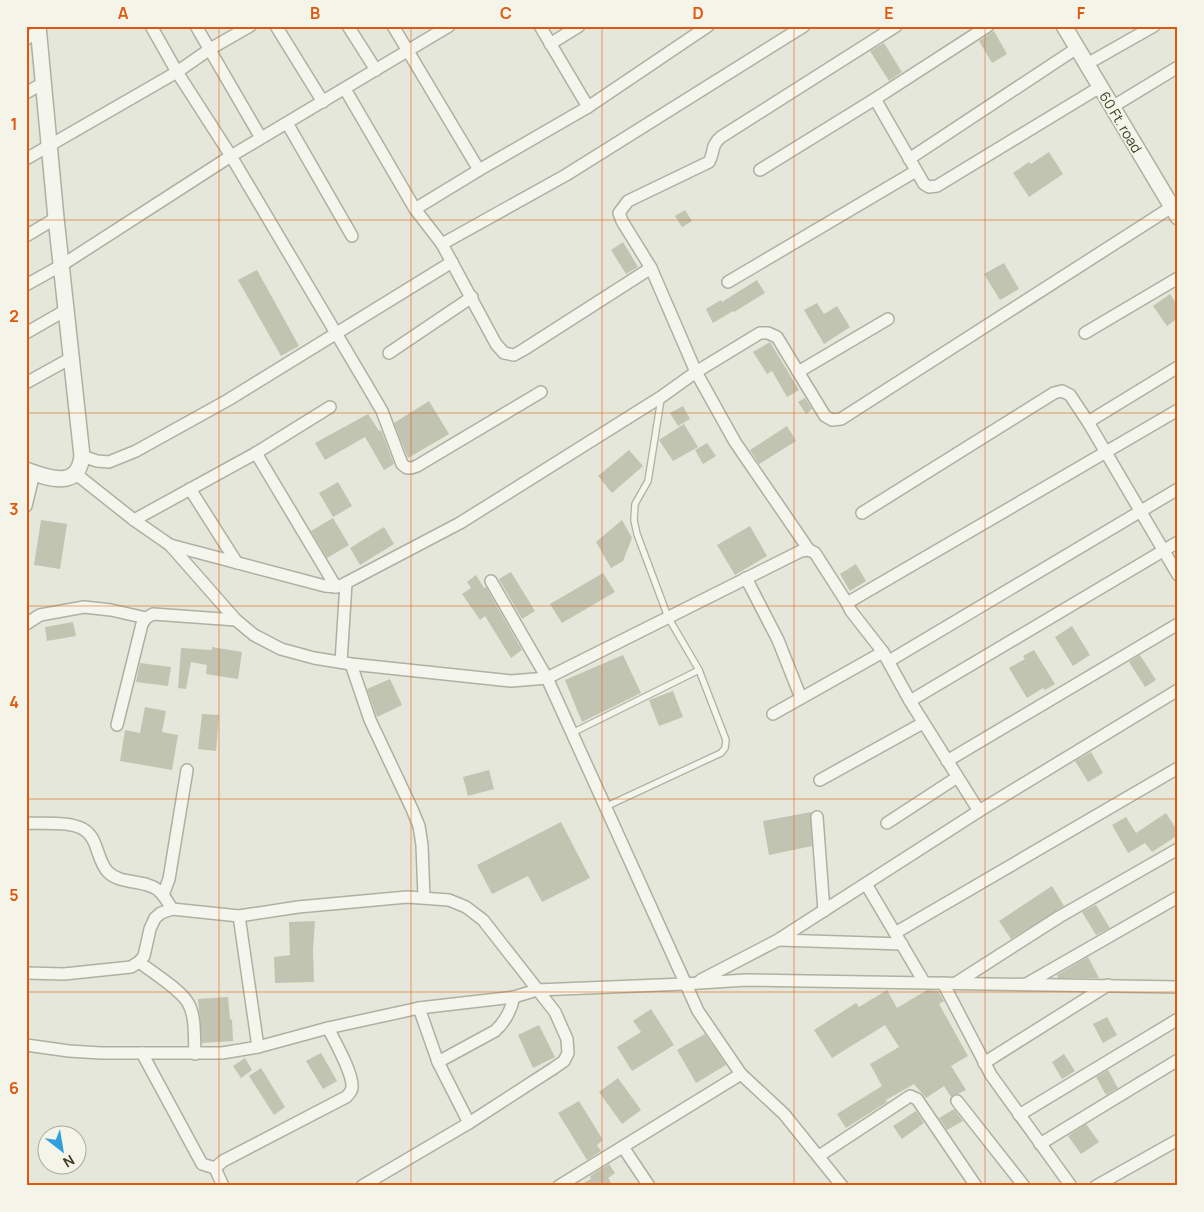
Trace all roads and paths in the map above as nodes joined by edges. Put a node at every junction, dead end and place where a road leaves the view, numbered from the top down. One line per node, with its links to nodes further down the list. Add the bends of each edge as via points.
1 (151, 26): 24 (street)
2 (196, 26): 19 (street)
3 (250, 26): 19 (street)
4 (276, 26): 30 (street)
5 (348, 26): 23 (street)
6 (393, 26): 20 (street)
7 (449, 26): 20 (street)
8 (540, 26): 17 (street)
9 (579, 26): 17 (street)
10 (708, 26): 31 (street)
11 (804, 26): 47 (street, via 566,175)
12 (896, 26): 50 (street, via 721,136 712,147 712,157 704,166 622,206 619,213 622,221)
13 (1064, 26): 18 (street, 60 Ft. road)
14 (1154, 26): 21 (street)
15 (981, 28): 29 (street)
16 (35, 32): 25 (street)
17 (550, 44): 31 (street)
18 (1077, 48): 21 (street, 60 Ft. road); 38 (street)
19 (210, 49): 24 (street); 34 (street)
20 (408, 51): 23 (street); 39 (street)
21 (1087, 64): 26 (street, 60 Ft. road)
22 (1178, 67): 32 (street)
23 (376, 70): 27 (street)
24 (176, 72): 35 (street); 36 (street)
25 (43, 83): 28 (street); 35 (street)
26 (1100, 87): 32 (street, 60 Ft. road); 41 (street, via 937,186 924,184)
27 (345, 89): 30 (street); 42 (street)
28 (26, 93)
29 (875, 99): 38 (street); 40 (street)
30 (323, 102): 33 (street)
31 (588, 107): 39 (street)
32 (1112, 107): 43 (street, 60 Ft. road)
33 (287, 123): 34 (street); 46 (street)
34 (261, 138): 36 (street)
35 (49, 146): 37 (street); 44 (street)
36 (231, 156): 49 (street); 59 (street)
37 (26, 159)
38 (909, 159): 41 (street)
39 (479, 170): 42 (street)
40 (760, 170)
41 (916, 171): 52 (street)
42 (415, 209): 47 (street)
43 (1176, 209): 64 (street, via 841,419 832,420 825,416)
44 (56, 218): 45 (street); 49 (street)
45 (26, 236)
46 (352, 236)
47 (442, 244): 48 (street)
48 (452, 262): 54 (street); 59 (street)
49 (62, 265): 53 (street); 55 (street)
50 (651, 268): 54 (street, via 514,355 504,354 496,344); 63 (street)
51 (1178, 278): 58 (street)
52 (728, 282)
53 (26, 285)
54 (472, 296): 60 (street)
55 (66, 310): 57 (street); 61 (street)
56 (888, 319): 64 (street)
57 (26, 333)
58 (1085, 333)
59 (336, 334): 66 (street, via 382,411 406,468 417,466); 73 (street, via 228,400 121,458 109,462)
60 (390, 353)
61 (71, 358): 65 (street); 73 (street)
62 (1178, 367): 70 (street)
63 (696, 372): 64 (street, via 760,334 768,333 777,337); 67 (street); 84 (street, via 735,442)
64 (798, 372)
65 (26, 383)
66 (541, 392)
67 (661, 397): 90 (street, via 460,523); 92 (lane, via 648,481 635,504 634,520)
68 (330, 407): 71 (street)
69 (1178, 410): 72 (street)
70 (1088, 422): 72 (street); 80 (street, via 1070,394 1054,393)
71 (256, 453): 76 (street); 90 (street)
72 (1105, 453): 79 (street); 91 (street)
73 (82, 456): 75 (street)
74 (30, 471): 75 (street, via 58,480); 78 (street)
75 (76, 474): 81 (street)
76 (190, 489): 81 (street); 86 (street)
77 (1178, 489): 79 (street)
78 (26, 506)
79 (1140, 511): 85 (street); 97 (street)
80 (862, 513)
81 (134, 520): 83 (street)
82 (1178, 542): 85 (street)
83 (170, 545): 86 (street); 94 (street)
84 (808, 550): 88 (street); 91 (street, via 815,553)
85 (1163, 550): 87 (street); 103 (street)
86 (236, 563): 90 (street, via 316,584)
87 (1178, 575)
88 (746, 578): 92 (street); 102 (street, via 778,640)
89 (490, 581): 100 (street)
90 (341, 585): 98 (street)
91 (847, 603): 97 (street)
92 (668, 617): 99 (lane); 100 (street)
93 (146, 618): 94 (street, via 153,614); 95 (street, via 84,607 40,615); 106 (street)
94 (236, 620): 98 (street, via 254,635 281,649)
95 (26, 624)
96 (1178, 624): 108 (street)
97 (886, 656): 102 (street); 103 (street)
98 (346, 663): 100 (street, via 511,681); 121 (street, via 419,826)
99 (699, 670): 107 (lane); 113 (lane, via 726,740 725,748 721,753)
100 (547, 678): 107 (street)
101 (1178, 690): 114 (street)
102 (801, 698): 104 (street)
103 (910, 701): 105 (street)
104 (773, 714)
105 (923, 723): 108 (street); 112 (street)
106 (116, 725)
107 (572, 734): 113 (street)
108 (947, 761): 111 (street)
109 (1178, 768): 126 (street)
110 (187, 770): 120 (street, via 169,879)
111 (956, 778): 114 (street); 117 (street)
112 (820, 780)
113 (605, 807): 135 (street)
114 (979, 811): 119 (street)
115 (817, 817): 124 (street)
116 (26, 823): 120 (street, via 70,825 83,830 92,837 102,865 109,872 118,878 157,889)
117 (887, 823)
118 (1178, 849): 134 (street, via 1059,916)
119 (866, 884): 124 (street); 126 (street)
120 (163, 895): 123 (street)
121 (424, 896): 125 (street, via 298,907); 139 (street, via 449,900 475,913)
122 (1178, 897): 136 (street)
123 (172, 909): 125 (street); 129 (street, via 154,918 144,956)
124 (824, 911): 127 (street)
125 (239, 916): 145 (street)
126 (895, 933): 128 (street)
127 (778, 940): 128 (street); 131 (street)
128 (902, 944): 132 (street)
129 (139, 962): 130 (street, via 131,967 64,974); 147 (street, via 189,1003)
130 (26, 973)
131 (698, 982): 132 (street); 135 (street)
132 (924, 982): 133 (street)
133 (943, 983): 134 (street); 150 (street)
134 (956, 983): 136 (street)
135 (684, 984): 139 (street); 151 (street, via 698,1011)
136 (1027, 984): 137 (street)
137 (1108, 985): 138 (street); 150 (street)
138 (1178, 987)
139 (537, 990): 140 (street); 154 (street, via 552,1007 567,1039 568,1053 564,1061)
140 (514, 997): 141 (street); 149 (street, via 512,1007 495,1031)
141 (419, 1008): 143 (street); 149 (street)
142 (1178, 1019): 153 (street)
143 (328, 1028): 145 (street); 159 (street, via 350,1075 351,1093)
144 (26, 1045): 146 (street, via 69,1051)
145 (258, 1047): 147 (street, via 236,1052)
146 (142, 1053): 147 (street); 159 (street, via 202,1164)
147 (195, 1054)
148 (1178, 1060): 156 (street)
149 (438, 1062): 154 (street)
150 (984, 1063): 153 (street)
151 (742, 1074): 157 (street); 158 (street, via 784,1114)
152 (957, 1101): 166 (street)
153 (1019, 1115): 156 (street)
154 (469, 1123): 161 (street)
155 (1178, 1140): 168 (street)
156 (1040, 1144): 167 (street)
157 (622, 1147): 162 (street); 163 (street)
158 (819, 1156): 164 (street); 165 (street, via 914,1096)
159 (215, 1168): 160 (street)
160 (223, 1186)
161 (362, 1186)
162 (559, 1186)
163 (649, 1186)
164 (842, 1186)
165 (976, 1186)
166 (1024, 1186)
167 (1071, 1186)
168 (1096, 1186)

